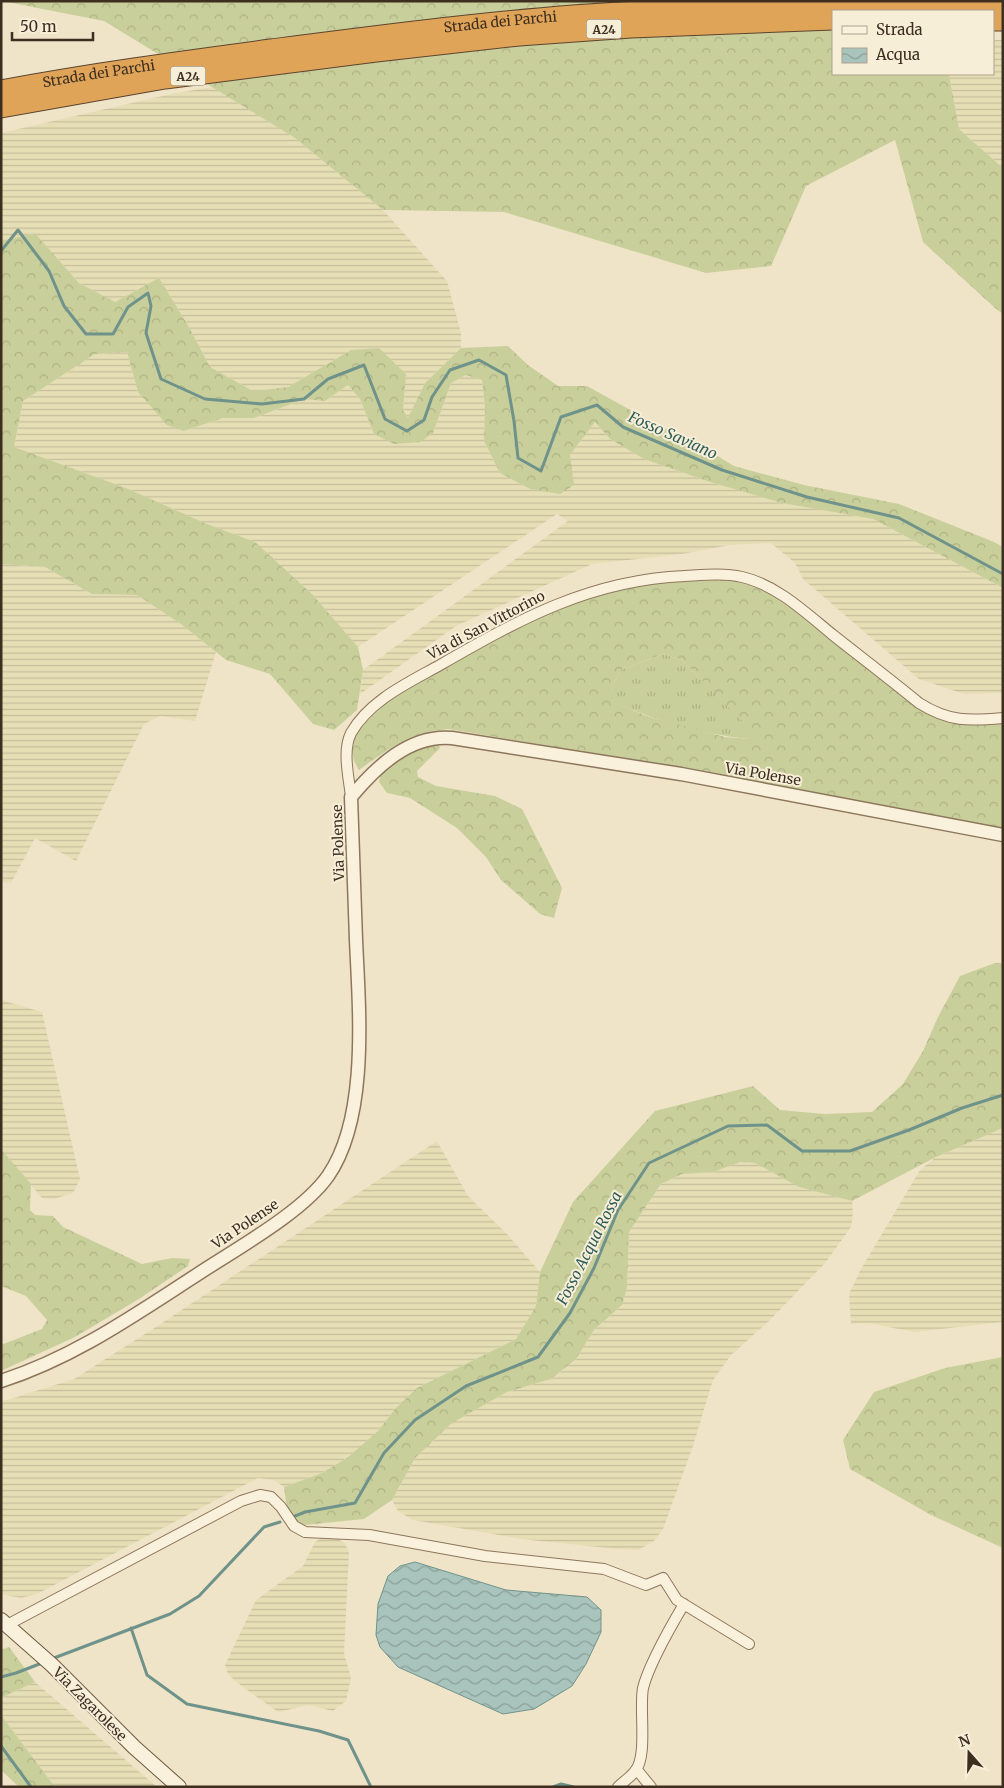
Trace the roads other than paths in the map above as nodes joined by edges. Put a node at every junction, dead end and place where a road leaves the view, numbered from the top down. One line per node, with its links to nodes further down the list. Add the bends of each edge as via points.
1 (1003, 3): 3 (highway, Strada dei Parchi / A24, via 837,4 600,14 460,25)
2 (832, 20): 3 (highway, Strada dei Parchi / A24, via 631,28)
3 (374, 44): 4 (highway, Strada dei Parchi / A24, via 156,64); 5 (highway, Strada dei Parchi / A24)
4 (1, 90)
5 (1, 108)
6 (1003, 718): 7 (street, Via di San Vittorino, via 956,719 934,712 797,606 760,583 722,575 653,578 595,590 542,610 385,697 362,718 349,739)
7 (351, 797): 8 (street, Via Polense, via 375,769 395,755 422,742 447,737 680,774); 9 (street, Via Polense, via 359,1000 358,1056 350,1124 328,1176 278,1221 115,1328 64,1357)
8 (1003, 834)
9 (1, 1381)
10 (684, 1604): 11 (street, via 663,1578 646,1585 604,1569 485,1556 369,1535 305,1532 294,1526 271,1497 260,1495 241,1501); 12 (street); 13 (street, via 643,1688 642,1751)
11 (4, 1623): 14 (main road, Via Zagarolese)
12 (749, 1644)
13 (637, 1770): 15 (street); 16 (street)
14 (179, 1787)
15 (618, 1787)
16 (651, 1787)

